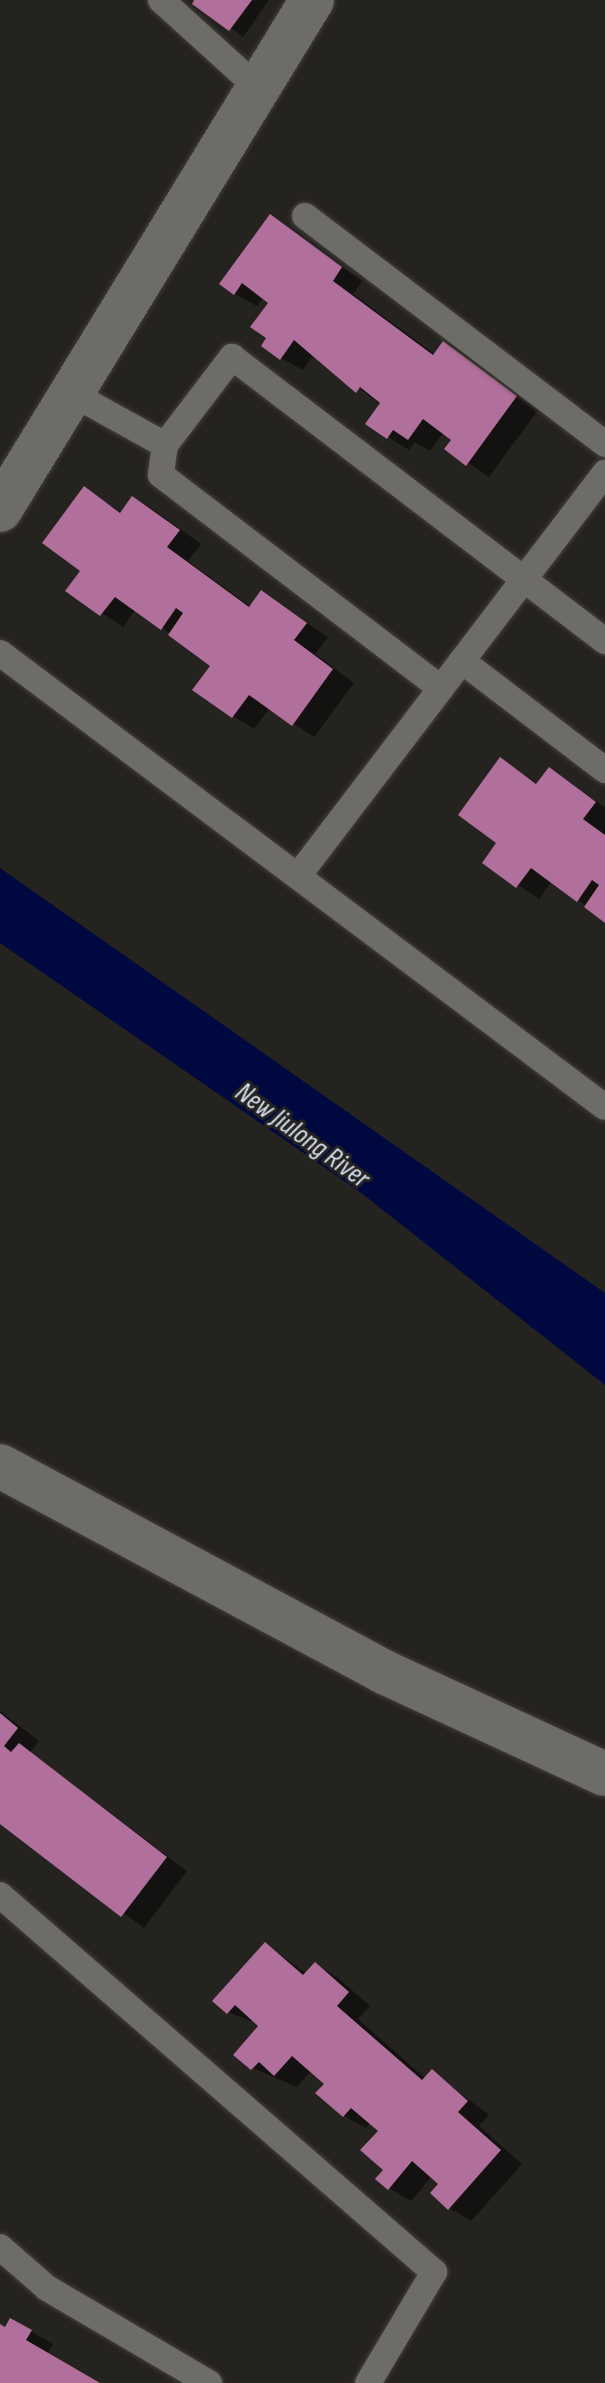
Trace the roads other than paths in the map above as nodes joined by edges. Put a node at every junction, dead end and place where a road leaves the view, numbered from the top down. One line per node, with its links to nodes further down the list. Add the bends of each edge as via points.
1 (161, 0): 3 (lane)
2 (312, 0): 3 (street)
3 (259, 89): 5 (street)
4 (305, 216): 6 (lane)
5 (73, 394): 7 (lane); 9 (street)
6 (605, 444)
7 (165, 445): 10 (lane, via 232,357); 14 (lane, via 161,475)
8 (605, 473): 10 (lane)
9 (0, 510)
10 (524, 580): 11 (lane); 13 (lane)
11 (605, 641)
12 (0, 653): 16 (lane)
13 (462, 661): 14 (lane); 15 (lane)
14 (441, 688): 16 (lane)
15 (605, 770)
16 (298, 876): 17 (lane)
17 (605, 1107)
18 (0, 1466): 19 (street, via 384,1672)
19 (605, 1774)
20 (0, 1895): 23 (lane, via 434,2272)
21 (0, 2247): 22 (lane, via 47,2288)
22 (209, 2383)
23 (368, 2383)

